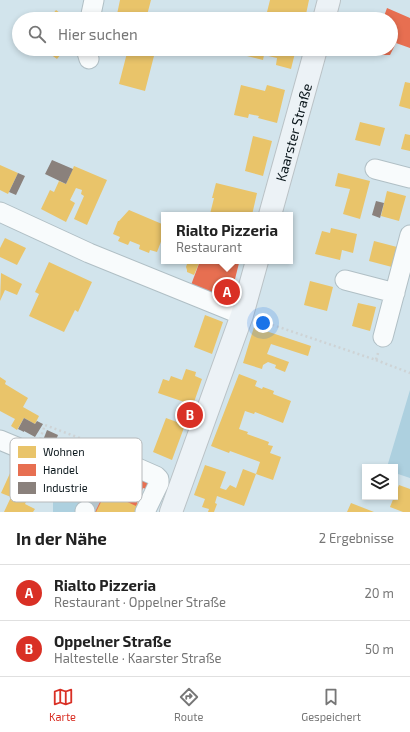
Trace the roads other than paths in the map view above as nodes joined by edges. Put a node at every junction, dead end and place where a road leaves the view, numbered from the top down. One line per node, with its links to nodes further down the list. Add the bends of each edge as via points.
1 (94, 0): 3 (street)
2 (329, 0): 4 (main road)
3 (91, 12)
4 (326, 12)
5 (314, 56): 9 (main road, Kaarster Straße)
6 (375, 169): 7 (street)
7 (410, 178)
8 (0, 212): 14 (street, via 89,253)
9 (271, 212)
10 (410, 235): 13 (street)
11 (256, 264): 14 (main road)
12 (345, 280): 13 (street)
13 (395, 293): 15 (street)
14 (242, 315): 20 (main road)
15 (383, 337)
16 (0, 440): 17 (street)
17 (10, 444)
18 (142, 470): 19 (street, via 159,478)
19 (145, 512)
20 (171, 512)

